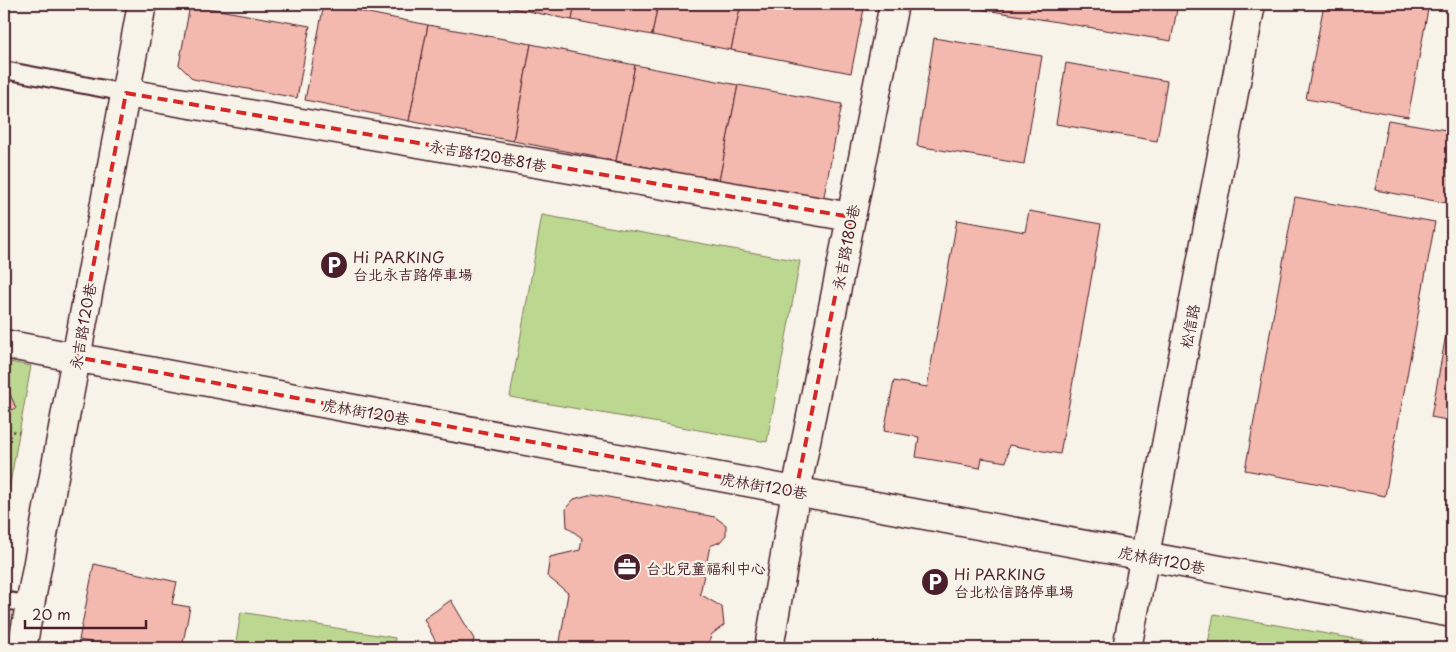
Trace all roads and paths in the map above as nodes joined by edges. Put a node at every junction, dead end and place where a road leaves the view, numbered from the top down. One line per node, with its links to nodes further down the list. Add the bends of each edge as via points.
1 (142, 4): 5 (street, 永吉路120巷)
2 (894, 4): 6 (street, 永吉路180巷)
3 (1251, 4): 12 (street, 松信路)
4 (4, 70): 5 (lane)
5 (126, 93): 6 (street, 永吉路120巷81巷); 8 (street, 永吉路120巷)
6 (851, 217): 11 (street, 永吉路180巷)
7 (4, 344): 8 (street, 虎林街120巷)
8 (76, 357): 11 (street, 虎林街120巷); 14 (street, 永吉路120巷)
9 (4, 428): 10 (path)
10 (23, 433)
11 (796, 491): 12 (street, 虎林街120巷); 17 (street, 永吉路180巷)
12 (1145, 556): 15 (street, 虎林街120巷); 18 (street, 松信路)
13 (4, 600): 14 (lane)
14 (31, 605): 16 (street, 永吉路120巷)
15 (1452, 612)
16 (22, 648)
17 (769, 648)
18 (1127, 648)

